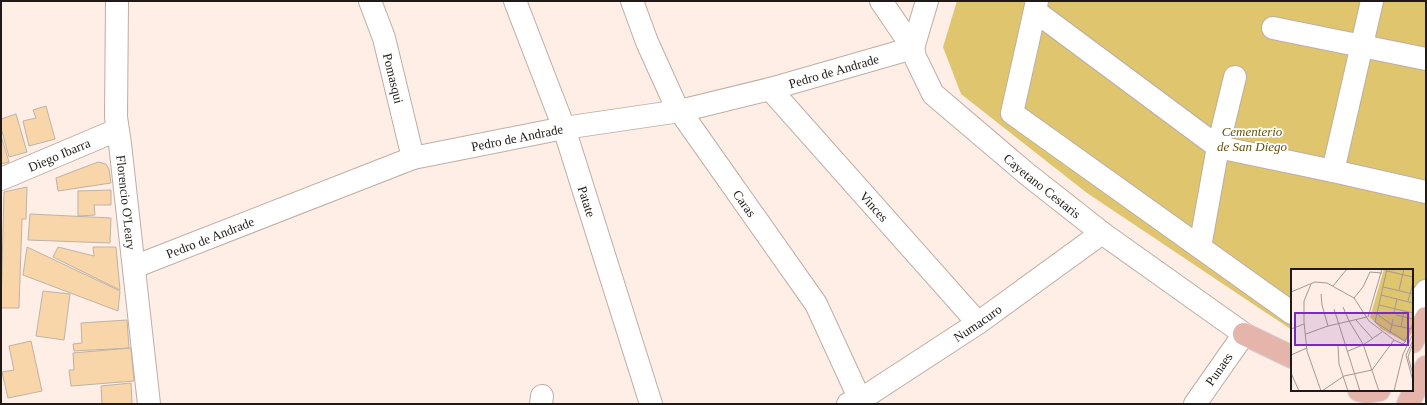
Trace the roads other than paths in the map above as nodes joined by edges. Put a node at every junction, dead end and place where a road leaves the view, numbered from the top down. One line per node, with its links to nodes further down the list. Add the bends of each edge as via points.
1 (117, 1): 17 (street, Florencio O'Leary)
2 (370, 1): 19 (street, Pomasqui, via 384,38)
3 (515, 1): 16 (street, Patate)
4 (632, 1): 15 (street, Caras, via 647,42)
5 (881, 1): 11 (street, Cayetano Cestaris)
6 (927, 1): 11 (street)
7 (1372, 1): 10 (street)
8 (1036, 6): 18 (street); 24 (street, via 1012,113)
9 (1272, 28): 10 (street)
10 (1362, 46): 12 (street); 20 (street)
11 (913, 48): 14 (street, Pedro de Andrade); 23 (street, Cayetano Cestaris, via 933,94 1027,174)
12 (1426, 59)
13 (1235, 77): 18 (street)
14 (770, 90): 15 (street, Pedro de Andrade); 30 (street, Vinces)
15 (680, 111): 16 (street, Pedro de Andrade); 38 (street, Caras, via 816,304)
16 (564, 128): 19 (street, Pedro de Andrade); 40 (street, Patate)
17 (117, 130): 21 (street, Diego Ibarra); 25 (street, Florencio O'Leary)
18 (1218, 147): 20 (street); 24 (street)
19 (413, 158): 25 (street, Pedro de Andrade)
20 (1333, 171): 22 (street)
21 (1, 179)
22 (1426, 192)
23 (1102, 233): 30 (street, Numacuro); 31 (street, Cayetano Cestaris)
24 (1200, 248): 28 (street)
25 (134, 268): 39 (street, Florencio O'Leary)
26 (1426, 291): 27 (street)
27 (1413, 309)
28 (1291, 312)
29 (1426, 318): 32 (main road)
30 (978, 322): 38 (street, Numacuro)
31 (1244, 334): 33 (main road); 41 (street, Punaes)
32 (1413, 340)
33 (1291, 357)
34 (1426, 367): 42 (main road)
35 (1426, 379): 43 (street)
36 (1363, 391): 37 (main road)
37 (1373, 391)
38 (857, 403)
39 (149, 404)
40 (651, 404)
41 (1195, 404)
42 (1408, 404)
43 (1415, 404)

